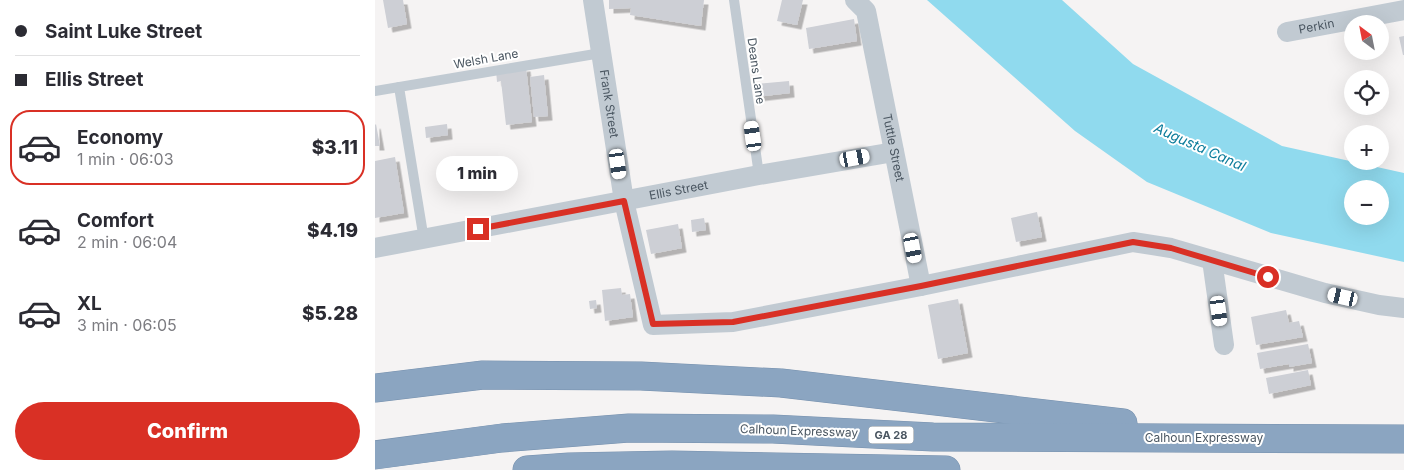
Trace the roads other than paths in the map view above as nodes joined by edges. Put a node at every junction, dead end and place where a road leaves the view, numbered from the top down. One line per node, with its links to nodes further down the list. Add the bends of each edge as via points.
1 (593, 0): 6 (street, Frank Street)
2 (734, 0): 10 (lane, Deans Lane)
3 (860, 5): 9 (street, Tuttle Street)
4 (1404, 10): 5 (street, Perkin)
5 (1287, 32)
6 (601, 53): 7 (lane, Welsh Lane); 11 (street, Frank Street)
7 (399, 87): 8 (lane, Welsh Lane); 12 (lane)
8 (375, 91)
9 (894, 152): 10 (street, Ellis Street); 15 (street, Tuttle Street)
10 (759, 175): 11 (street, Ellis Street)
11 (624, 201): 12 (street, Ellis Street); 15 (street, Frank Street, via 653,324 733,322)
12 (424, 240): 13 (street, Ellis Street)
13 (375, 248)
14 (1212, 260): 15 (street, via 1171,248 1133,242); 16 (street, via 1325,293 1379,306); 17 (street)
15 (921, 286)
16 (1404, 308)
17 (1224, 345)
18 (375, 388): 19 (highway, via 483,375 641,376 781,383)
19 (1271, 439): 20 (highway, Calhoun Expressway / GA 28); 21 (highway, Calhoun Expressway / GA 28, via 933,437 773,429 629,428 502,438)
20 (1404, 440)
21 (377, 455)
22 (527, 470): 23 (highway, via 671,465)
23 (946, 470)

